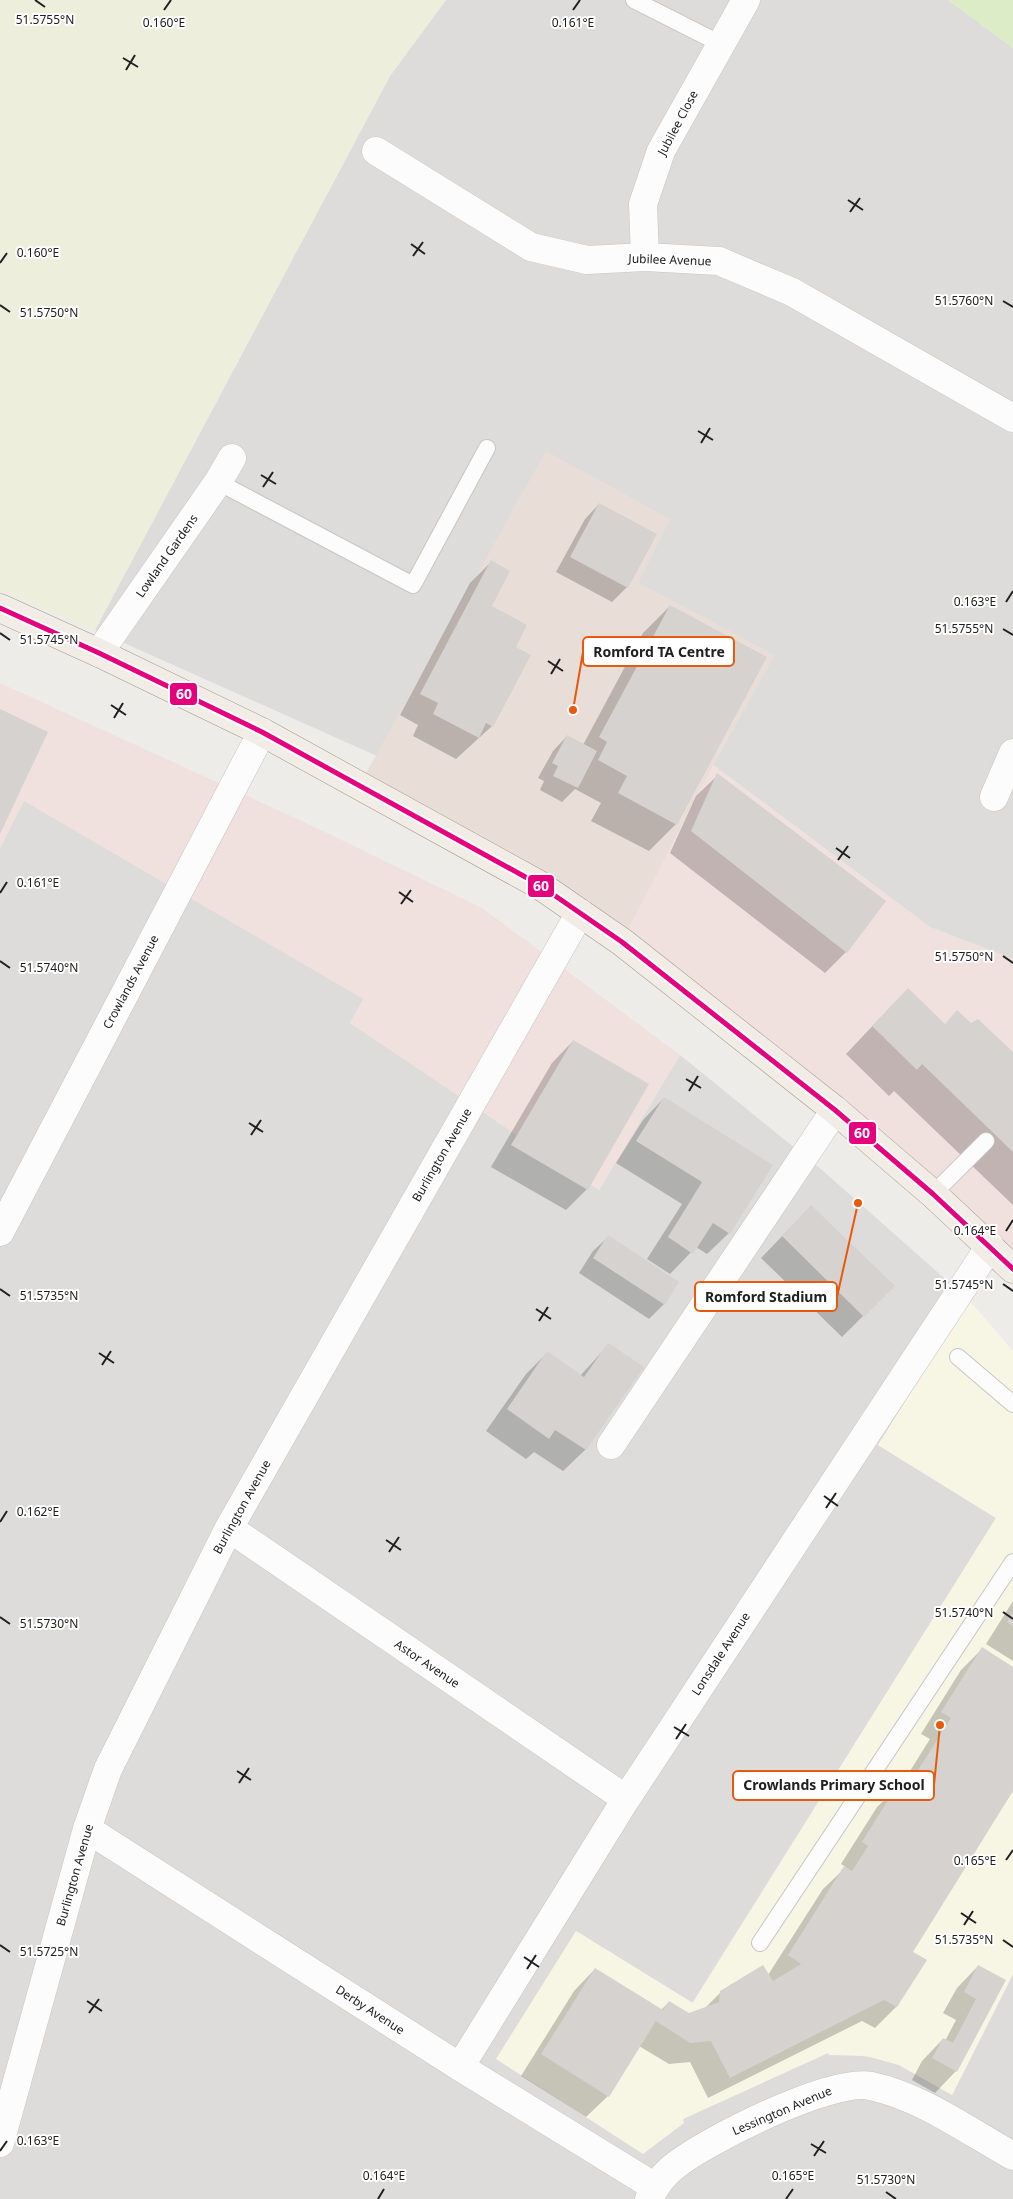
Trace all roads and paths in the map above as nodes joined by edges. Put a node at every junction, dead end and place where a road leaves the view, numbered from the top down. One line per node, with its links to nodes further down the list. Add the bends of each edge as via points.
1 (634, 0): 3 (lane)
2 (746, 0): 3 (street, Jubilee Close)
3 (721, 44): 5 (street, Jubilee Close, via 661,151 644,204)
4 (376, 151): 5 (street, Jubilee Avenue, via 531,247 587,260)
5 (645, 257): 6 (street, Jubilee Avenue, via 719,261 792,292)
6 (1013, 418)
7 (487, 448): 9 (lane, via 413,585)
8 (232, 458): 9 (street, Lowland Gardens)
9 (218, 482): 11 (street, Lowland Gardens)
10 (0, 608): 11 (main road)
11 (99, 653): 12 (main road)
12 (262, 732): 15 (main road, via 538,884); 19 (street, Crowlands Avenue)
13 (1013, 753): 14 (street)
14 (994, 797)
15 (580, 913): 16 (main road, via 622,942); 25 (street, Burlington Avenue)
16 (835, 1110): 18 (main road); 24 (street)
17 (986, 1141): 18 (lane)
18 (933, 1194): 20 (main road)
19 (0, 1232)
20 (990, 1246): 21 (main road); 27 (street, Lonsdale Avenue)
21 (1013, 1269)
22 (958, 1357): 23 (lane)
23 (1013, 1404)
24 (612, 1445)
25 (229, 1528): 27 (street, Astor Avenue); 28 (street, Burlington Avenue, via 108,1769)
26 (1013, 1562): 29 (lane)
27 (626, 1799): 30 (street, Lonsdale Avenue)
28 (87, 1829): 30 (street, Derby Avenue); 31 (street, Burlington Avenue)
29 (760, 1943)
30 (460, 2067): 33 (street, Derby Avenue)
31 (0, 2143)
32 (1013, 2156): 33 (street, Lessington Avenue, via 925,2106 895,2093 869,2085 843,2086 816,2094 713,2141 671,2169)
33 (652, 2193)

